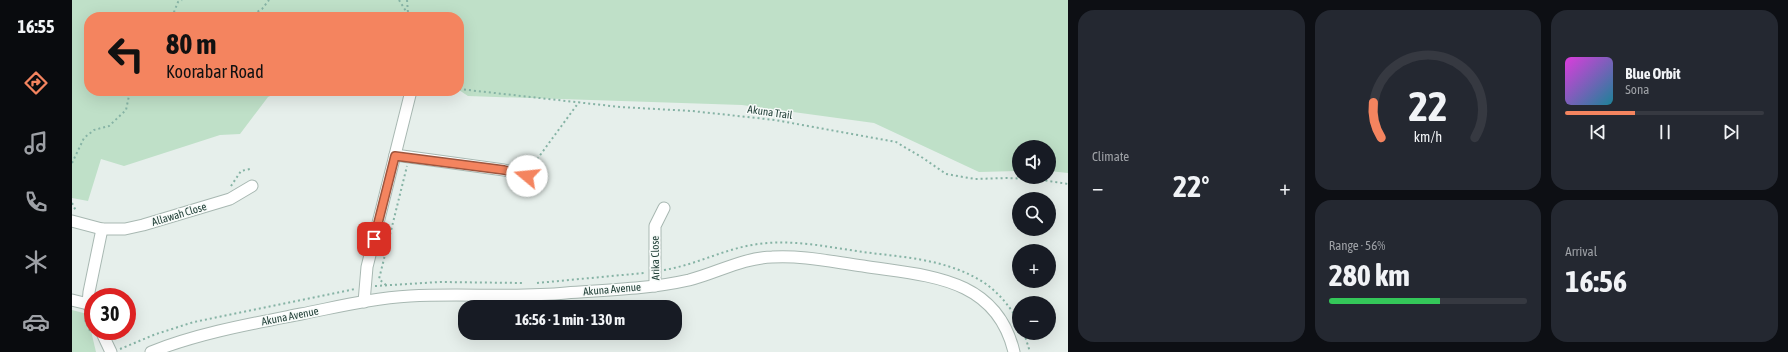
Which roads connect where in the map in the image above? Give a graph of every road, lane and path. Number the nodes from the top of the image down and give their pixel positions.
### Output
1 (182, 0) edge
2 (270, 0) edge
3 (399, 0) edge
4 (407, 0) edge
5 (174, 12) edge
6 (257, 12) edge
7 (406, 12) edge
8 (408, 12) edge
9 (464, 89) edge
10 (129, 96) edge
11 (410, 96) edge
12 (579, 102) junction
13 (395, 156) junction
14 (409, 157) junction
15 (72, 163) edge
16 (250, 169) dead end
17 (523, 175) joint
18 (1068, 184) edge
19 (231, 186) dead end
20 (252, 186) dead end
21 (664, 208) dead end
22 (72, 221) edge
23 (102, 229) junction
24 (386, 285) dead end
25 (655, 286) junction
26 (90, 288) edge
27 (72, 300) edge
28 (364, 302) junction
29 (84, 308) edge
30 (102, 340) edge
31 (1026, 340) edge
32 (111, 352) edge
33 (151, 352) edge
34 (1014, 352) edge
35 (1030, 352) edge

1 - 5 path
2 - 6 path
3 - 7 path
4 - 8 path
9 - 12 path, Akuna Trail
10 - 15 path
11 - 13 street
12 - 17 path
12 - 18 path, Akuna Trail
13 - 14 street
13 - 28 street
14 - 17 street
14 - 24 path
16 - 19 path
20 - 23 street, Allawah Close
21 - 25 street, Arika Close
22 - 23 street, Allawah Close
23 - 26 street
25 - 28 street, Akuna Avenue
25 - 34 street, Akuna Avenue
27 - 29 street
28 - 33 street, Akuna Avenue
30 - 32 street
31 - 35 path

